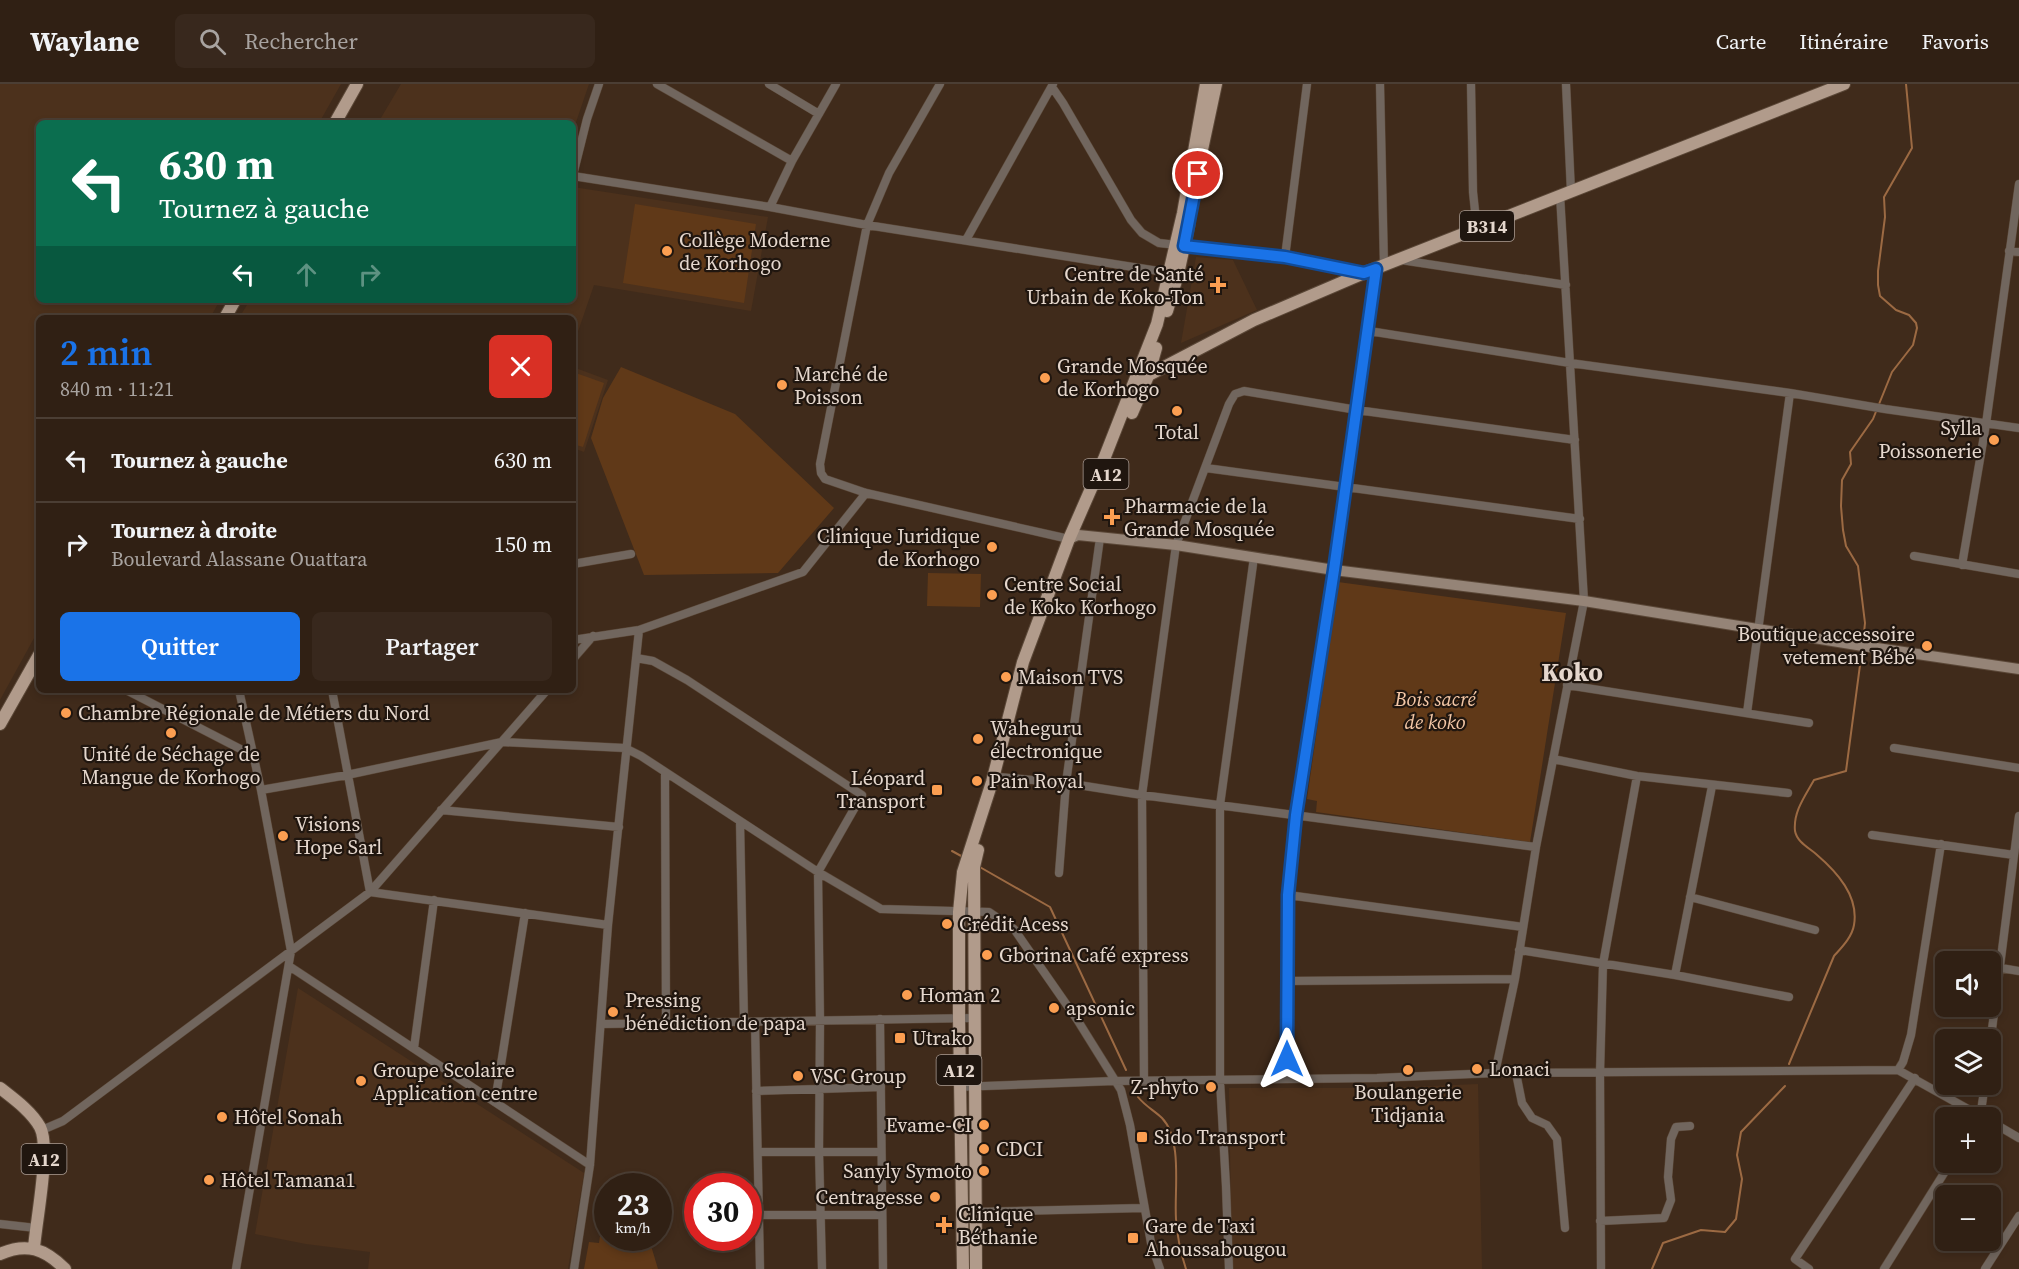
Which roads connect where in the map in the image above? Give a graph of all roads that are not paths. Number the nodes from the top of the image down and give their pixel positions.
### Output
1 (357, 84) edge
2 (599, 84) edge
3 (657, 84) edge
4 (769, 84) edge
5 (836, 84) edge
6 (940, 84) edge
7 (1206, 84) edge
8 (1216, 84) edge
9 (1307, 84) edge
10 (1380, 84) edge
11 (1471, 84) edge
12 (1566, 84) edge
13 (1844, 84) edge
14 (1052, 85) edge
15 (819, 114) junction
16 (337, 120) edge
17 (792, 161) junction
18 (576, 163) edge
19 (576, 175) edge
20 (2019, 184) edge
21 (1565, 193) junction
22 (770, 207) junction
23 (867, 225) junction
24 (1477, 230) junction
25 (966, 240) junction
26 (1180, 246) junction
27 (2009, 251) junction
28 (2019, 252) edge
29 (1285, 257) junction
30 (1398, 260) junction
31 (1375, 269) junction
32 (1173, 273) junction
33 (1566, 285) junction
34 (1369, 331) junction
35 (1570, 363) junction
36 (1142, 379) junction
37 (1790, 393) junction
38 (1357, 410) junction
39 (1986, 424) junction
40 (2019, 428) edge
41 (1575, 440) junction
42 (1206, 468) junction
43 (1346, 486) junction
44 (866, 494) junction
45 (1580, 519) junction
46 (1074, 537) junction
47 (1100, 538) junction
48 (1176, 545) junction
49 (631, 554) dead end
50 (1914, 556) dead end
51 (1254, 557) junction
52 (576, 563) edge
53 (1962, 565) junction
54 (1334, 570) junction
55 (2019, 574) edge
56 (1584, 601) junction
57 (1760, 628) junction
58 (639, 630) junction
59 (593, 636) junction
60 (576, 639) edge
61 (576, 656) edge
62 (636, 658) junction
63 (36, 659) edge
64 (2019, 669) edge
65 (1568, 685) junction
66 (133, 693) edge
67 (240, 693) edge
68 (333, 693) edge
69 (544, 693) edge
70 (1748, 713) junction
71 (1, 719) edge
72 (1809, 723) dead end
73 (502, 742) junction
74 (626, 748) junction
75 (1894, 748) dead end
76 (252, 755) junction
77 (1553, 759) junction
78 (2019, 768) edge
79 (665, 773) junction
80 (347, 775) junction
81 (1637, 776) junction
82 (995, 780) junction
83 (1066, 783) junction
84 (1712, 786) junction
85 (261, 790) junction
86 (1788, 793) dead end
87 (1142, 795) junction
88 (1220, 805) junction
89 (441, 810) junction
90 (1296, 815) junction
91 (2019, 816) edge
92 (740, 820) junction
93 (619, 828) junction
94 (1872, 835) dead end
95 (1941, 844) junction
96 (1536, 847) junction
97 (2014, 855) junction
98 (972, 857) junction
99 (818, 872) junction
100 (1059, 873) dead end
101 (370, 892) junction
102 (1288, 895) junction
103 (1690, 897) junction
104 (434, 900) junction
105 (959, 912) junction
106 (974, 912) junction
107 (525, 913) junction
108 (608, 925) junction
109 (1523, 927) junction
110 (1815, 930) dead end
111 (1520, 950) junction
112 (291, 951) junction
113 (1603, 964) junction
114 (289, 966) junction
115 (2001, 968) joint
116 (2019, 971) edge
117 (1675, 975) junction
118 (1515, 980) junction
119 (1286, 981) junction
120 (1789, 997) dead end
121 (959, 1018) junction
122 (974, 1018) junction
123 (880, 1019) junction
124 (820, 1021) junction
125 (744, 1022) junction
126 (755, 1022) junction
127 (666, 1023) junction
128 (602, 1024) junction
129 (414, 1048) junction
130 (1898, 1070) junction
131 (1600, 1072) junction
132 (1495, 1073) junction
133 (1516, 1073) junction
134 (1287, 1078) junction
135 (1916, 1078) junction
136 (1114, 1081) junction
137 (1220, 1081) junction
138 (1144, 1082) junction
139 (881, 1087) junction
140 (959, 1087) junction
141 (975, 1087) junction
142 (0, 1088) edge
143 (819, 1088) junction
144 (756, 1090) junction
145 (495, 1102) junction
146 (1965, 1107) edge
147 (1690, 1126) dead end
148 (2001, 1127) edge
149 (42, 1130) junction
150 (2019, 1138) edge
151 (759, 1152) junction
152 (819, 1152) junction
153 (881, 1152) junction
154 (590, 1165) junction
155 (759, 1173) edge
156 (1944, 1173) edge
157 (1143, 1208) junction
158 (962, 1210) junction
159 (976, 1212) junction
160 (820, 1214) junction
161 (762, 1215) edge
162 (882, 1215) junction
163 (2019, 1216) edge
164 (1600, 1221) junction
165 (0, 1224) edge
166 (36, 1228) junction
167 (1565, 1228) dead end
168 (34, 1248) junction
169 (760, 1251) edge
170 (0, 1254) edge
171 (65, 1269) edge
172 (236, 1269) edge
173 (574, 1269) edge
174 (760, 1269) edge
175 (822, 1269) edge
176 (883, 1269) edge
177 (963, 1269) edge
178 (976, 1269) edge
179 (1160, 1269) edge
180 (1229, 1269) edge
181 (1601, 1269) edge
182 (1809, 1269) edge
183 (1884, 1269) edge
184 (1985, 1269) edge

1 - 16 main road
2 - 18 street
3 - 17 street
4 - 15 street
5 - 15 street
6 - 23 street
7 - 26 main road, A12
8 - 26 main road, A12
9 - 29 street
10 - 31 street
11 - 24 street
12 - 21 street
13 - 21 main road, B314
14 - 25 street
14 - 26 street
15 - 17 street
17 - 22 street
19 - 22 street
20 - 27 street
21 - 24 main road, B314
21 - 33 street
22 - 23 street
23 - 25 street
23 - 44 street
24 - 30 main road, B314
25 - 32 street
26 - 29 street
26 - 32 main road, A12
27 - 28 street
27 - 39 street
29 - 31 street
30 - 31 main road, B314
30 - 33 street
31 - 34 street
31 - 36 main road, B314
32 - 36 main road, A12
33 - 35 street
34 - 35 street
34 - 38 street
35 - 37 street
35 - 41 street
36 - 46 main road, A12
37 - 39 street
37 - 57 street
38 - 41 street
38 - 42 street
38 - 43 street
39 - 40 street
39 - 53 street
41 - 45 street
42 - 43 street
42 - 48 street
43 - 45 street
43 - 54 street
44 - 46 street
44 - 58 street
45 - 56 street
46 - 47 street
46 - 82 main road, A12
47 - 48 street
47 - 83 street
48 - 51 street
48 - 87 street
49 - 52 street
50 - 53 street
51 - 54 street
51 - 88 street
53 - 55 street
54 - 56 street
54 - 90 street
56 - 57 street
56 - 65 street
57 - 64 street
57 - 70 street
58 - 59 street
58 - 62 street
59 - 60 street
59 - 61 street
62 - 74 street
62 - 99 street
63 - 71 main road
65 - 70 street
65 - 77 street
66 - 76 street
67 - 76 street
68 - 80 street
69 - 73 street
70 - 72 street
73 - 74 street
73 - 80 street
73 - 89 street
74 - 79 street
74 - 93 street
75 - 78 street
76 - 85 street
77 - 81 street
77 - 96 street
79 - 92 street
79 - 127 street
80 - 85 street
80 - 101 street
81 - 84 street
81 - 113 street
82 - 83 street
82 - 98 main road, A12
83 - 87 street
83 - 100 street
84 - 86 street
84 - 103 street
85 - 112 street
87 - 88 street
87 - 138 street
88 - 90 street
88 - 137 street
89 - 93 street
89 - 101 street
90 - 96 street
90 - 102 street
91 - 97 street
92 - 99 street
92 - 125 street
93 - 108 street
94 - 95 street
95 - 97 street
95 - 130 street
96 - 109 street
97 - 115 street
98 - 105 main road, A12
98 - 106 main road, A12
99 - 105 street
99 - 124 street
101 - 104 street
101 - 112 street
102 - 109 street
102 - 119 street
103 - 110 street
103 - 117 street
104 - 107 street
104 - 129 street
105 - 106 street
105 - 121 main road, A12
106 - 122 main road, A12
106 - 136 street
107 - 108 street
107 - 145 street
108 - 128 street
109 - 111 street
111 - 113 street
111 - 118 street
112 - 114 street
112 - 149 street
113 - 117 street
113 - 131 street
114 - 129 street
114 - 172 street
115 - 116 street
117 - 120 street
118 - 119 street
118 - 132 street
119 - 134 street
121 - 122 street
121 - 123 street
121 - 140 main road, A12
122 - 141 main road, A12
123 - 124 street
123 - 139 street
124 - 126 street
124 - 143 street
125 - 126 street
125 - 127 street
126 - 144 street
127 - 128 street
128 - 154 street
129 - 145 street
130 - 131 street
130 - 135 street
131 - 133 street
131 - 164 street
132 - 133 street
132 - 134 street
133 - 167 street
134 - 137 street
135 - 146 street
135 - 182 street
136 - 138 street
136 - 141 street
136 - 157 street
137 - 138 street
137 - 180 street
139 - 143 street
139 - 153 street
140 - 141 street
140 - 158 main road, A12
141 - 159 main road, A12
142 - 149 main road, A12
143 - 144 street
143 - 152 street
144 - 151 street
145 - 154 street
147 - 164 street
148 - 150 street
149 - 166 main road, A12
151 - 152 street
151 - 155 street
152 - 153 street
152 - 160 street
153 - 162 street
154 - 173 street
156 - 183 street
157 - 159 street
157 - 179 street
158 - 159 street
158 - 177 main road, A12
159 - 178 main road, A12
160 - 161 street
160 - 162 street
160 - 175 street
162 - 176 street
163 - 184 street
164 - 181 street
165 - 166 street
166 - 168 main road, A12
168 - 170 main road
168 - 171 main road
169 - 174 street

